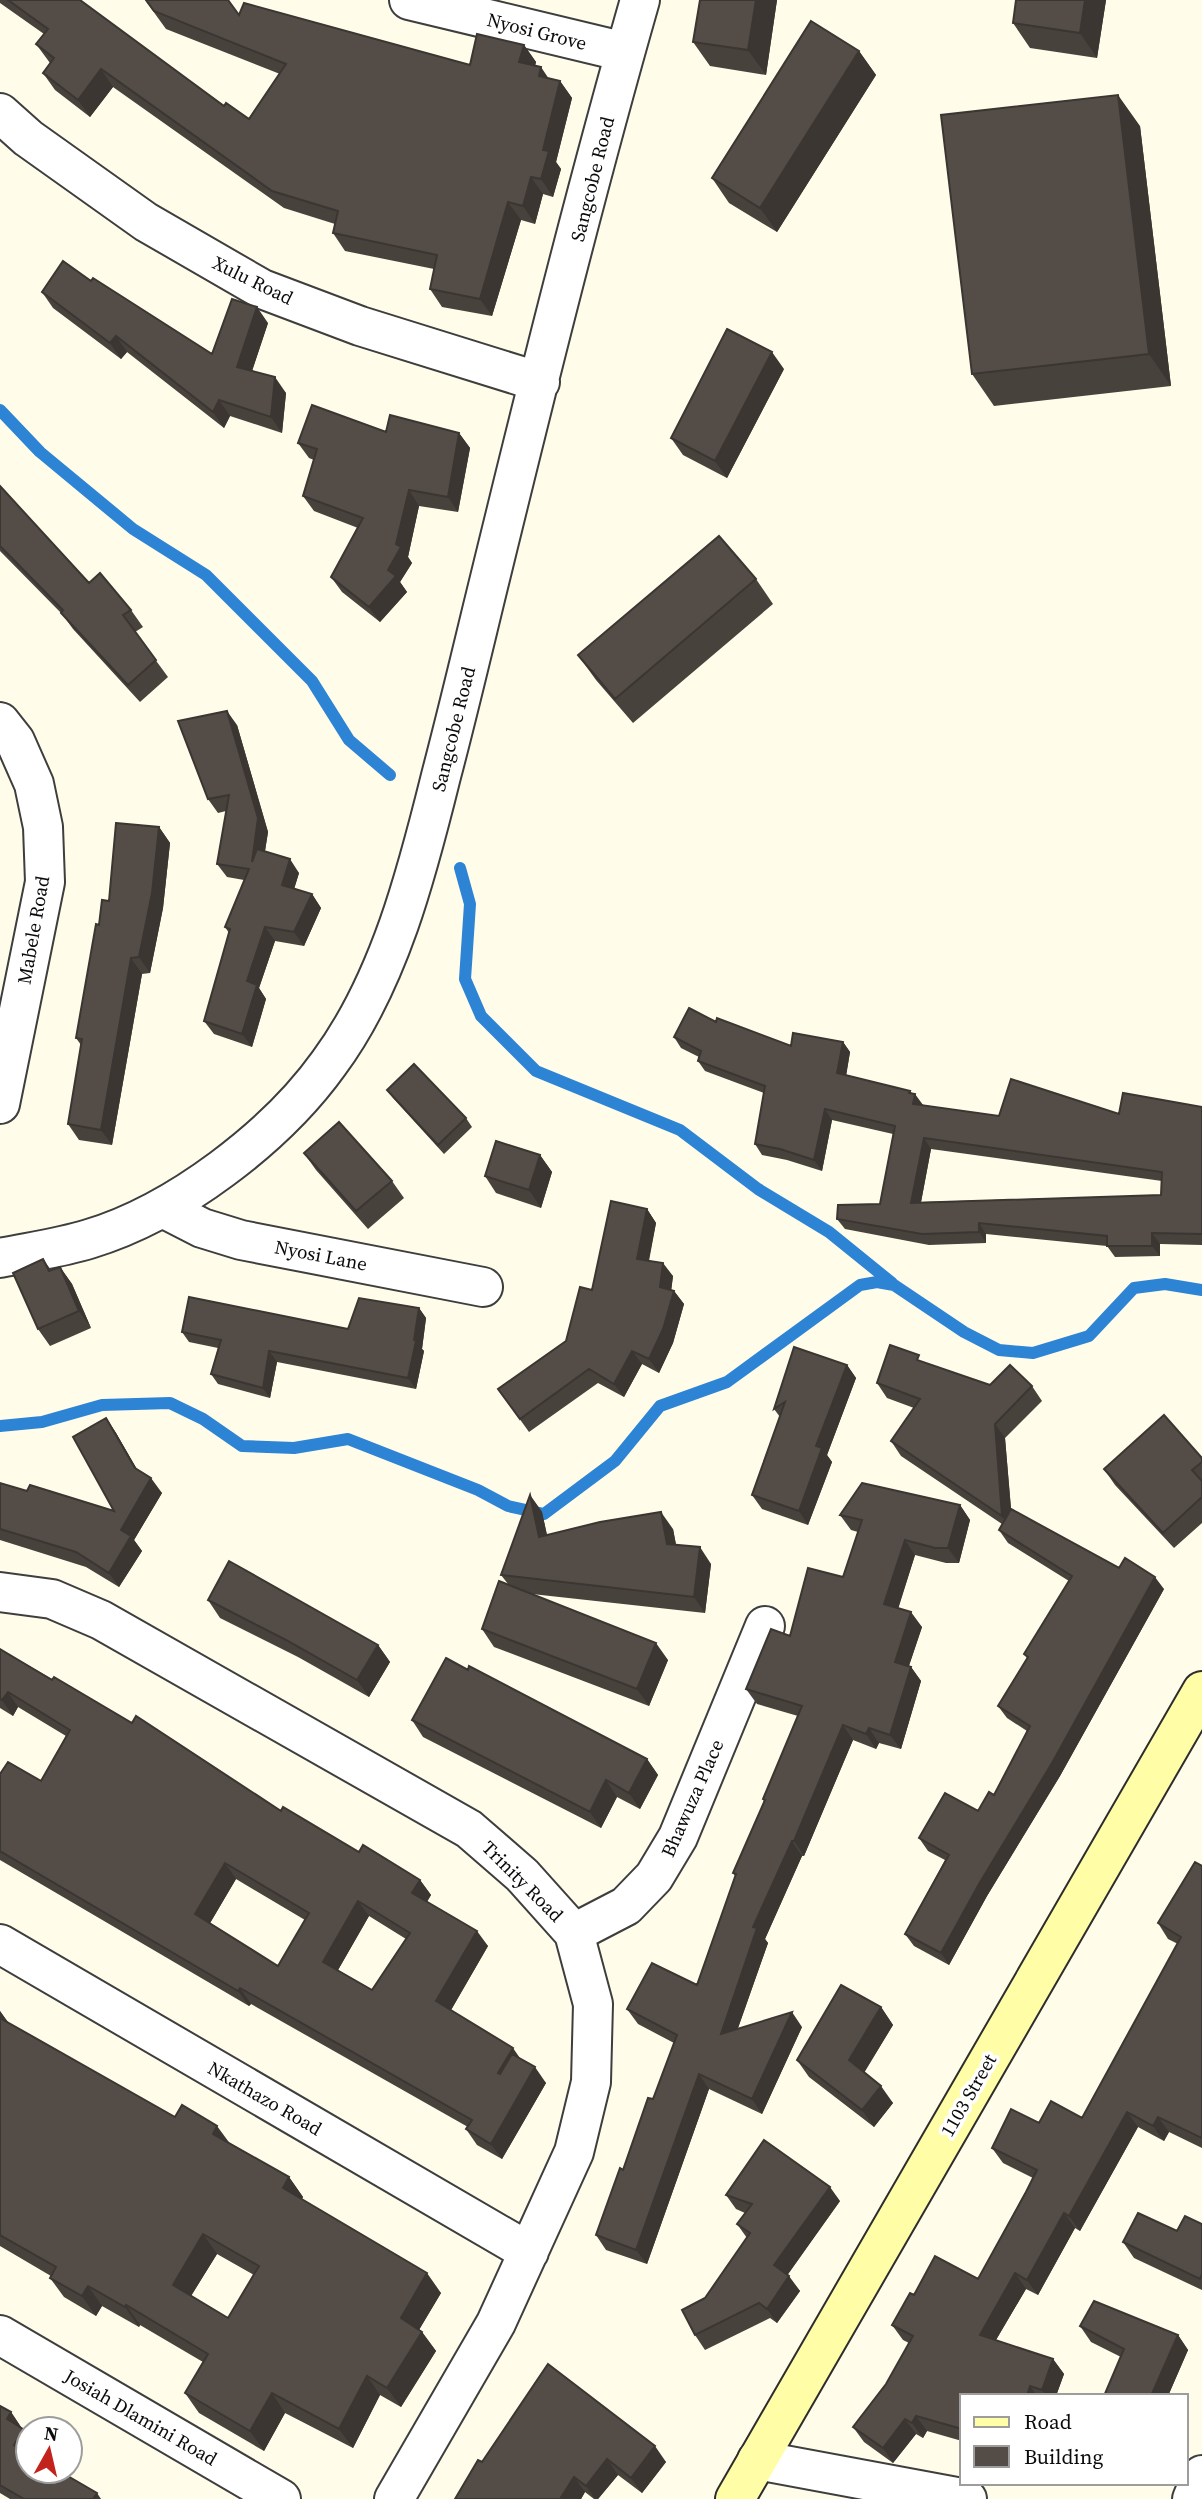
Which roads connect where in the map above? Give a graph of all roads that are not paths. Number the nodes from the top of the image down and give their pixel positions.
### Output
1 (409, 0) edge
2 (640, 0) edge
3 (625, 52) junction
4 (0, 113) edge
5 (540, 382) junction
6 (0, 722) edge
7 (0, 1104) edge
8 (163, 1208) junction
9 (0, 1258) edge
10 (483, 1287) dead end
11 (0, 1592) edge
12 (765, 1626) dead end
13 (1202, 1691) edge
14 (573, 1933) junction
15 (0, 1944) edge
16 (529, 2252) junction
17 (0, 2335) edge
18 (757, 2460) junction
19 (1202, 2475) edge
20 (281, 2499) edge
21 (394, 2499) edge
22 (735, 2499) edge
23 (967, 2499) edge
24 (1192, 2499) edge

1 - 3 street, Nyosi Grove
2 - 3 street, Sangcobe Road
3 - 5 street, Sangcobe Road
4 - 5 street, Xulu Road
5 - 8 street, Sangcobe Road
6 - 7 street, Mabele Road
8 - 9 street, Sangcobe Road
8 - 10 street, Nyosi Lane
11 - 14 street, Trinity Road
12 - 14 street, Bhawuza Place
13 - 18 street, 1103 Street
14 - 16 street, Trinity Road
15 - 16 street, Nkathazo Road
16 - 21 street, Trinity Road
17 - 20 street, Josiah Dlamini Road
18 - 22 street, 1103 Street
18 - 23 street
19 - 24 street

